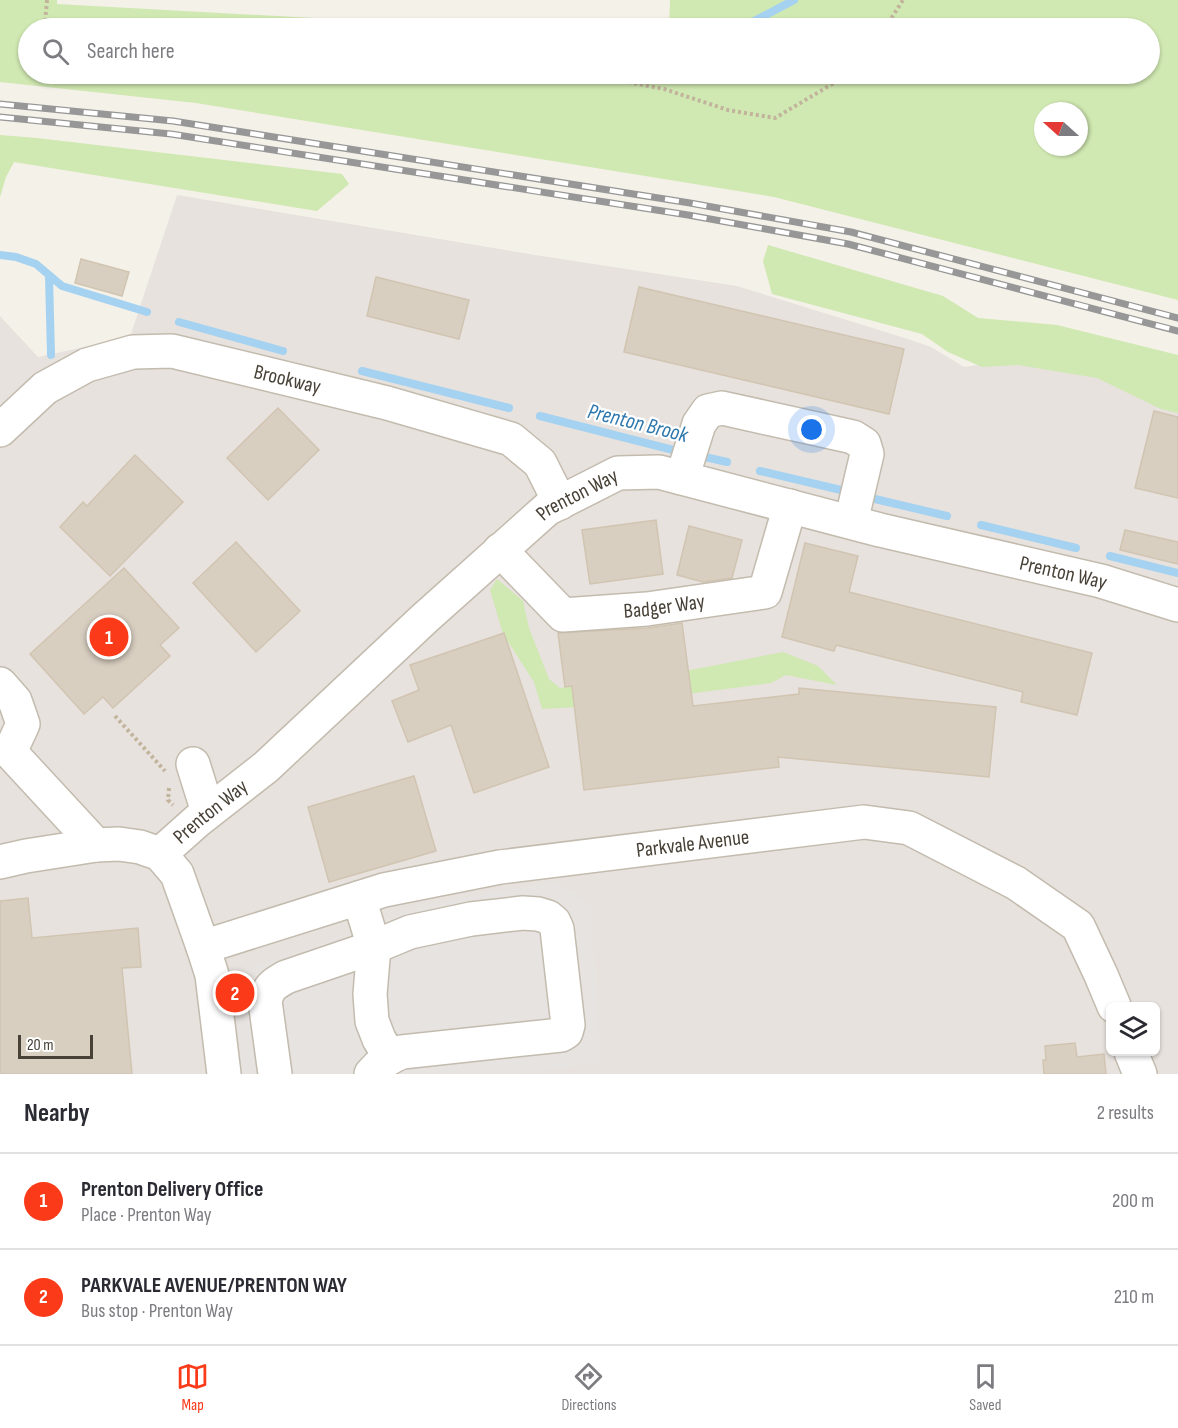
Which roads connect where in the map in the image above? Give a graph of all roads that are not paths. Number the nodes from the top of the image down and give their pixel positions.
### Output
1 (0, 430) edge
2 (682, 477) junction
3 (560, 503) junction
4 (790, 506) junction
5 (851, 522) junction
6 (501, 550) junction
7 (1178, 605) edge
8 (0, 684) edge
9 (193, 764) dead end
10 (200, 818) junction
11 (96, 845) junction
12 (160, 854) junction
13 (0, 862) edge
14 (359, 898) junction
15 (203, 947) junction
16 (374, 947) junction
17 (1112, 1002) edge
18 (1133, 1056) edge
19 (380, 1065) edge
20 (224, 1074) edge
21 (275, 1074) edge
22 (1140, 1074) edge

1 - 3 street, Brookway
2 - 3 street, Prenton Way
2 - 4 street, Prenton Way
2 - 5 street
3 - 6 street, Prenton Way
4 - 5 street, Prenton Way
4 - 6 street, Badger Way
5 - 7 street, Prenton Way
6 - 10 street, Prenton Way
8 - 11 street
9 - 10 street
10 - 12 street, Prenton Way
11 - 12 street, Prenton Way
11 - 13 street, Prenton Way
12 - 15 street, Prenton Way
14 - 15 street, Parkvale Avenue
14 - 16 street
14 - 17 street, Parkvale Avenue
15 - 20 street, Prenton Way
16 - 19 street
16 - 19 street
16 - 21 street
18 - 22 street

